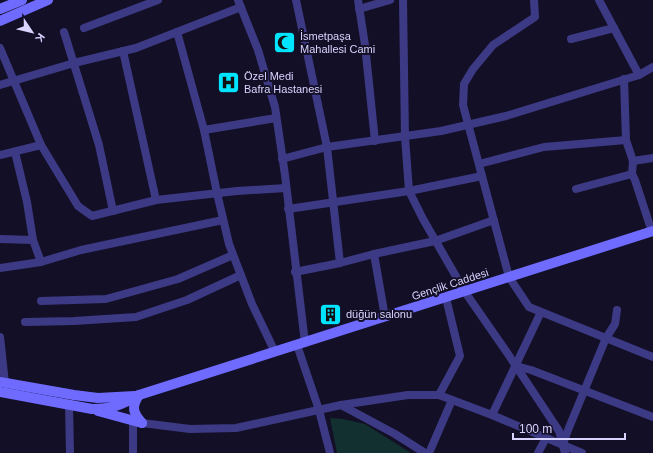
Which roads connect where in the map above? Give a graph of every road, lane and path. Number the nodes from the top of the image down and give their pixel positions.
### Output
1 (22, 0) edge
2 (48, 0) edge
3 (158, 0) edge
4 (296, 0) edge
5 (358, 0) edge
6 (390, 0) edge
7 (403, 0) edge
8 (534, 0) edge
9 (599, 0) edge
10 (239, 3) edge
11 (359, 9) junction
12 (0, 10) edge
13 (0, 21) edge
14 (84, 28) dead end
15 (614, 28) junction
16 (64, 32) dead end
17 (176, 32) junction
18 (571, 39) dead end
19 (0, 48) edge
20 (123, 51) junction
21 (74, 63) junction
22 (653, 67) edge
23 (638, 75) junction
24 (624, 79) junction
25 (13, 81) junction
26 (0, 85) edge
27 (276, 118) junction
28 (469, 125) junction
29 (204, 130) junction
30 (405, 137) junction
31 (626, 140) junction
32 (375, 141) junction
33 (41, 145) junction
34 (327, 147) junction
35 (15, 152) junction
36 (0, 155) edge
37 (653, 158) edge
38 (282, 159) junction
39 (633, 160) junction
40 (479, 164) junction
41 (632, 174) junction
42 (482, 176) junction
43 (286, 188) junction
44 (576, 189) dead end
45 (409, 191) junction
46 (217, 193) junction
47 (156, 200) junction
48 (334, 202) junction
49 (288, 209) junction
50 (113, 211) junction
51 (223, 220) junction
52 (494, 220) junction
53 (652, 231) edge
54 (0, 238) edge
55 (33, 240) junction
56 (435, 241) junction
57 (233, 254) junction
58 (374, 254) junction
59 (41, 262) junction
60 (340, 264) junction
61 (0, 268) edge
62 (295, 272) junction
63 (241, 275) junction
64 (509, 278) junction
65 (465, 292) junction
66 (446, 298) junction
67 (41, 302) dead end
68 (618, 310) dead end
69 (542, 312) junction
70 (385, 317) junction
71 (25, 322) dead end
72 (0, 337) edge
73 (606, 338) junction
74 (301, 344) junction
75 (275, 352) junction
76 (653, 357) edge
77 (516, 366) junction
78 (3, 382) edge
79 (585, 390) junction
80 (0, 392) edge
81 (139, 395) junction
82 (439, 396) junction
83 (110, 397) junction
84 (452, 400) junction
85 (69, 405) junction
86 (341, 405) junction
87 (118, 406) junction
88 (92, 409) junction
89 (319, 410) junction
90 (492, 415) junction
91 (653, 417) edge
92 (137, 422) junction
93 (546, 438) junction
94 (564, 449) edge
95 (70, 453) edge
96 (133, 453) edge
97 (330, 453) edge
98 (425, 453) edge
99 (429, 453) edge
100 (538, 453) edge
101 (582, 453) edge

1 - 12 main road
2 - 13 main road
3 - 14 street
4 - 34 street
5 - 11 street
6 - 11 street
7 - 30 street
8 - 28 street
9 - 15 street
10 - 17 street
10 - 27 street
11 - 32 street
15 - 18 street
15 - 23 street
16 - 21 street
17 - 20 street
17 - 29 street
19 - 25 street
20 - 21 street
20 - 47 street
21 - 25 street
21 - 50 street
22 - 23 street
23 - 24 street
24 - 28 street
24 - 31 street
25 - 26 street
25 - 33 street
27 - 29 street
27 - 38 street
28 - 30 street
28 - 40 street
29 - 46 street
30 - 32 street
30 - 45 street
31 - 39 street
31 - 40 street
32 - 34 street
33 - 35 street
33 - 50 street
34 - 38 street
34 - 48 street
35 - 36 street
35 - 55 street
37 - 39 street
38 - 43 street
39 - 41 street
40 - 42 street
41 - 44 street
41 - 53 street
42 - 45 street
42 - 52 street
43 - 46 street
43 - 49 street
45 - 48 street
45 - 56 street
46 - 47 street
46 - 51 street
47 - 50 street
48 - 49 street
48 - 60 street
49 - 62 street
51 - 57 street
51 - 59 street
52 - 56 street
52 - 64 street
53 - 64 main road, Gençlik Caddesi
54 - 55 street
55 - 59 street
56 - 58 street
56 - 65 street
57 - 63 street
57 - 67 street
58 - 60 street
58 - 70 street
59 - 61 street
60 - 62 street
62 - 74 street
63 - 71 street
63 - 75 street
64 - 65 main road, Gençlik Caddesi
64 - 69 street
65 - 66 main road, Gençlik Caddesi
65 - 77 street
66 - 70 main road, Gençlik Caddesi
66 - 82 street
68 - 73 street
69 - 73 street
69 - 77 street
70 - 74 main road, Gençlik Caddesi
72 - 78 street
73 - 76 street
73 - 79 street
74 - 75 main road, Gençlik Caddesi
74 - 89 street
75 - 81 main road, Gençlik Caddesi
77 - 79 street
77 - 90 street
77 - 94 street
78 - 83 main road
79 - 91 street
79 - 94 street
80 - 85 main road
81 - 83 main road
81 - 87 main road
81 - 92 main road
82 - 84 street
82 - 86 street
83 - 87 main road
84 - 90 street
84 - 99 street
85 - 88 main road
85 - 95 street
86 - 89 street
86 - 98 street
87 - 88 main road
87 - 92 main road
88 - 92 main road
89 - 92 street
89 - 97 street
90 - 93 street
92 - 96 street
93 - 94 street
93 - 100 street
94 - 101 street

